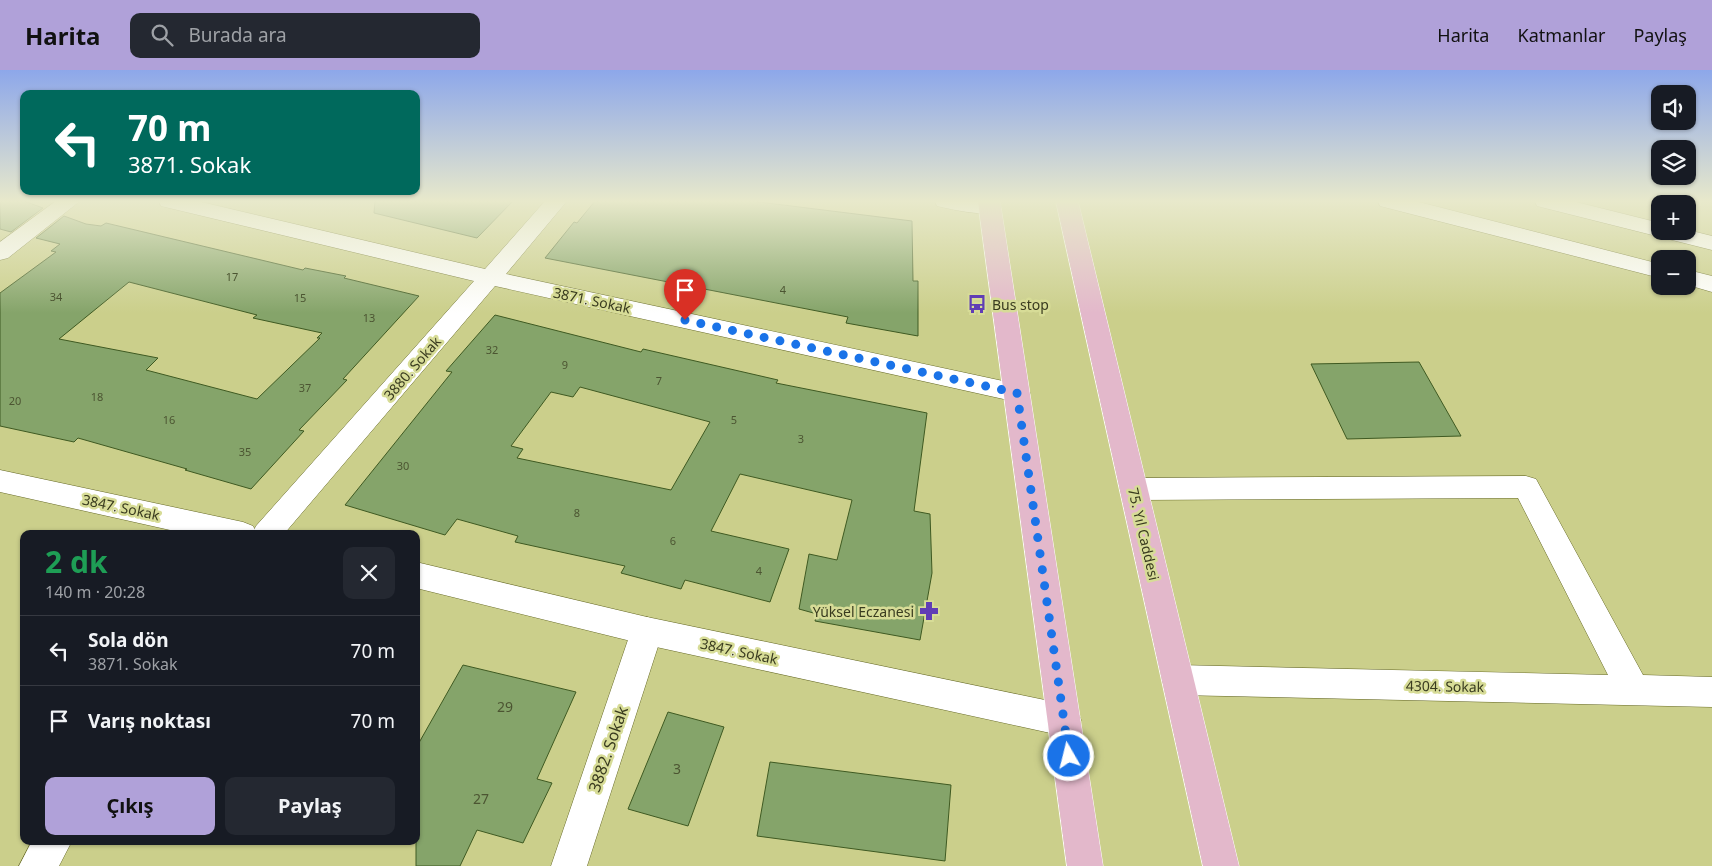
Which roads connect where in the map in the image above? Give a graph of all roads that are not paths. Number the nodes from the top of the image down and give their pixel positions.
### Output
1 (20, 238) edge
2 (324, 238) edge
3 (525, 238) edge
4 (994, 238) edge
5 (1076, 238) edge
6 (1532, 238) edge
7 (1696, 239) edge
8 (1712, 243) edge
9 (0, 253) edge
10 (1651, 269) edge
11 (490, 278) junction
12 (1696, 280) edge
13 (1712, 284) edge
14 (1017, 393) junction
15 (0, 481) edge
16 (1134, 489) junction
17 (224, 530) edge
18 (270, 530) edge
19 (420, 576) edge
20 (647, 631) junction
21 (1178, 680) junction
22 (1634, 691) junction
23 (1712, 692) edge
24 (1064, 720) junction
25 (51, 845) edge
26 (37, 866) edge
27 (568, 866) edge
28 (1085, 866) edge
29 (1221, 866) edge

1 - 9 street
2 - 11 street, 3871. Sokak
3 - 11 street, 3880. Sokak
4 - 14 main road
5 - 16 main road, 75. Yıl Caddesi
6 - 10 street
7 - 8 street
11 - 14 street, 3871. Sokak
11 - 18 street, 3880. Sokak
12 - 13 street
14 - 24 main road
15 - 17 street, 3847. Sokak
16 - 21 main road, 75. Yıl Caddesi
16 - 22 street
19 - 20 street, 3847. Sokak
20 - 24 street, 3847. Sokak
20 - 27 street, 3882. Sokak
21 - 22 street, 4304. Sokak
21 - 29 main road, 75. Yıl Caddesi
22 - 23 street, 4304. Sokak
24 - 28 main road
25 - 26 street

